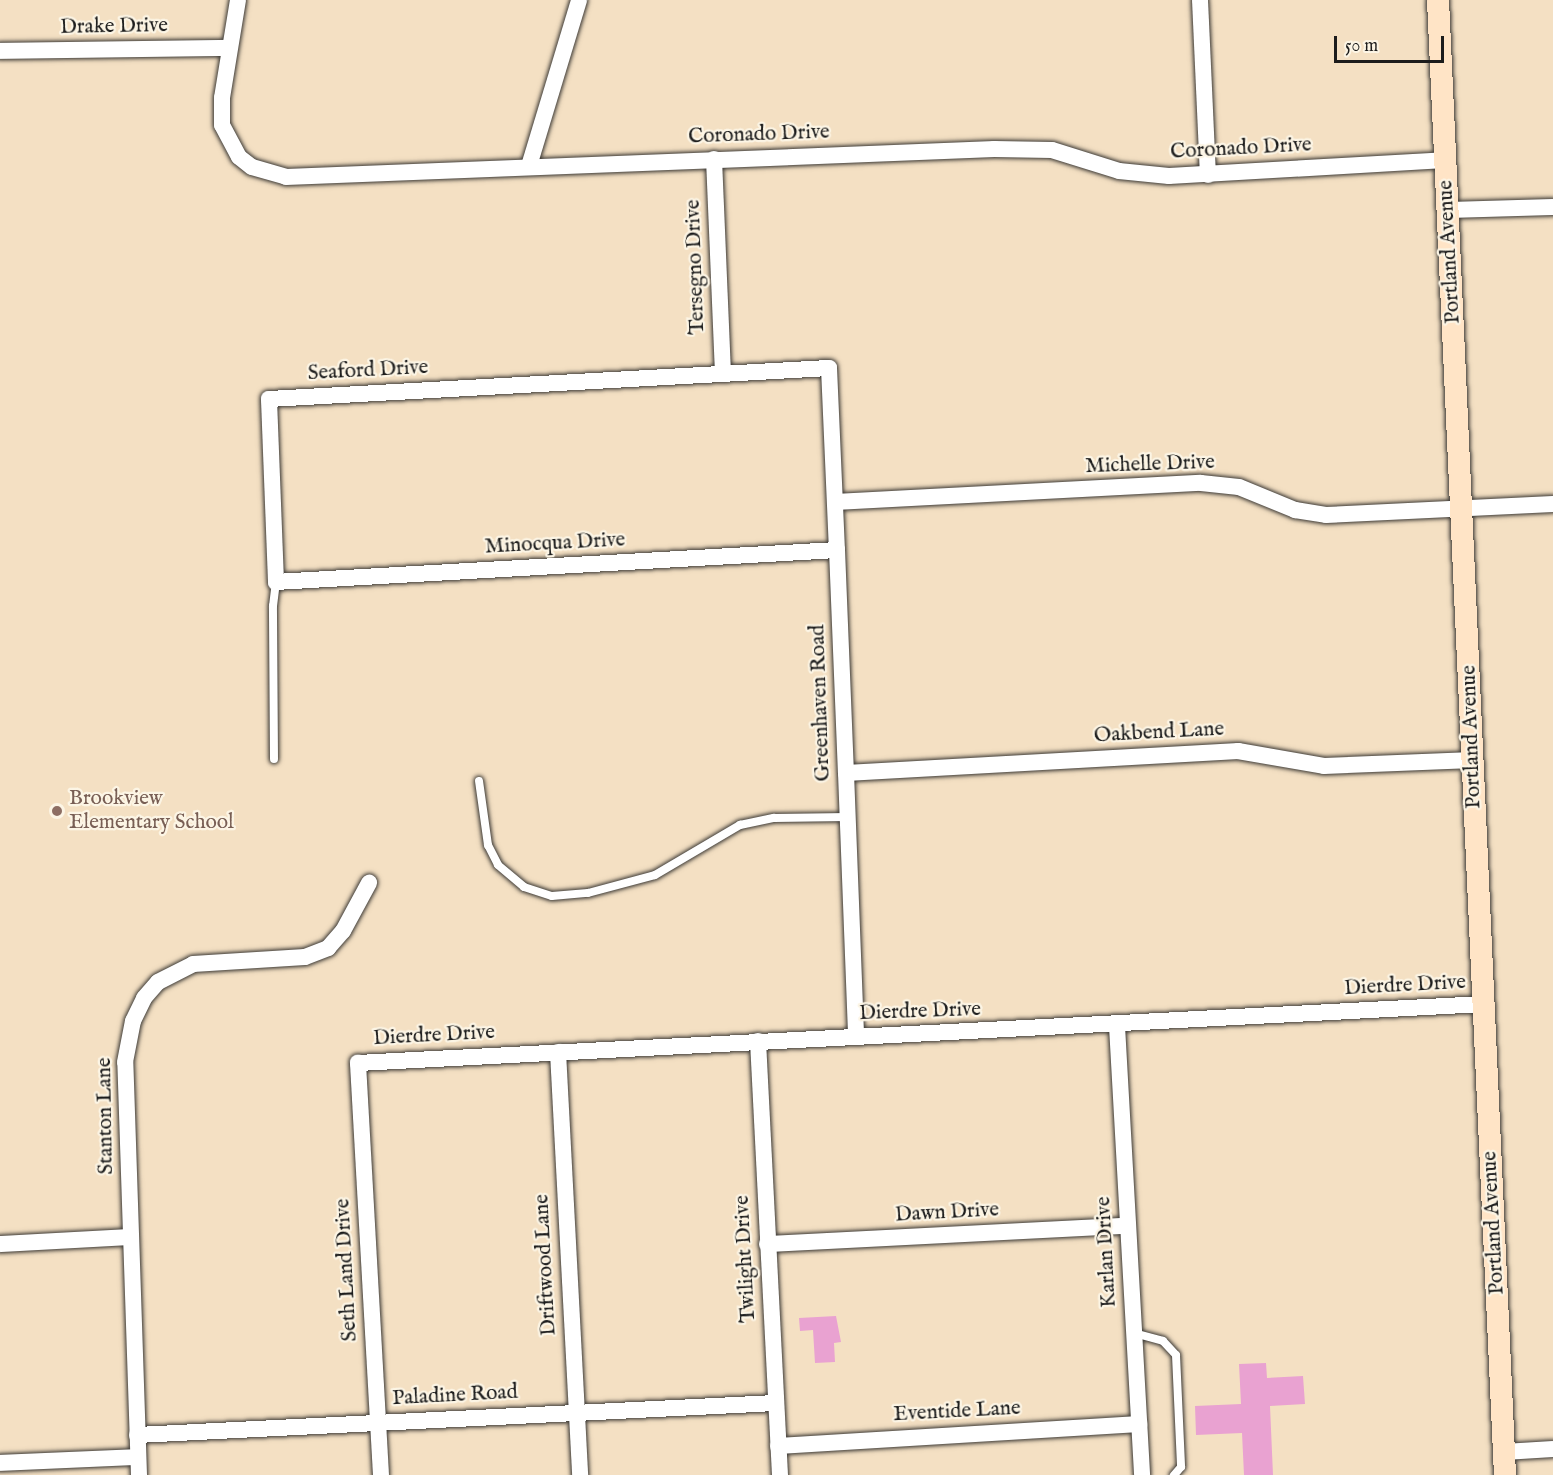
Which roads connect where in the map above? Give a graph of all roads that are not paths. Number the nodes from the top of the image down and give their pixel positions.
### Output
1 (238, 0) edge
2 (579, 0) edge
3 (1200, 0) edge
4 (1438, 0) edge
5 (229, 48) junction
6 (0, 51) edge
7 (714, 159) junction
8 (1445, 160) junction
9 (529, 166) junction
10 (1208, 175) junction
11 (1553, 207) edge
12 (1448, 210) junction
13 (829, 368) joint
14 (723, 373) junction
15 (835, 502) junction
16 (1553, 504) edge
17 (1462, 507) junction
18 (837, 550) junction
19 (276, 582) junction
20 (274, 759) dead end
21 (1473, 760) junction
22 (846, 773) junction
23 (479, 782) dead end
24 (848, 817) junction
25 (369, 883) dead end
26 (1483, 1004) junction
27 (1117, 1026) junction
28 (856, 1037) junction
29 (758, 1041) junction
30 (558, 1052) junction
31 (358, 1063) joint
32 (1128, 1226) junction
33 (131, 1237) junction
34 (0, 1244) edge
35 (767, 1244) junction
36 (1134, 1333) junction
37 (775, 1403) junction
38 (576, 1413) junction
39 (378, 1423) junction
40 (1139, 1424) junction
41 (137, 1435) junction
42 (778, 1446) junction
43 (1553, 1449) edge
44 (1504, 1452) junction
45 (138, 1457) junction
46 (0, 1463) edge
47 (139, 1475) edge
48 (381, 1475) edge
49 (580, 1475) edge
50 (780, 1475) edge
51 (1142, 1475) edge
52 (1174, 1475) edge
53 (1505, 1475) edge

1 - 5 street, Coronado Drive
2 - 9 street
3 - 10 street
4 - 8 main road, Portland Avenue
5 - 6 street, Drake Drive
5 - 9 street, Coronado Drive
7 - 9 street, Coronado Drive
7 - 10 street, Coronado Drive
7 - 14 street, Tersegno Drive
8 - 10 street, Coronado Drive
8 - 12 main road, Portland Avenue
11 - 12 street
12 - 17 main road, Portland Avenue
13 - 14 street, Seaford Drive
13 - 15 street, Greenhaven Road
14 - 19 street, Seaford Drive
15 - 17 street, Michelle Drive
15 - 18 street, Greenhaven Road
16 - 17 street, Michelle Drive
17 - 21 main road, Portland Avenue
18 - 19 street, Minocqua Drive
18 - 22 street, Greenhaven Road
19 - 20 lane, Seaford Drive
21 - 22 street, Oakbend Lane
21 - 26 main road, Portland Avenue
22 - 24 street, Greenhaven Road
23 - 24 lane
24 - 28 street, Greenhaven Road
25 - 33 street, Stanton Lane
26 - 27 street, Dierdre Drive
26 - 44 main road, Portland Avenue
27 - 28 street, Dierdre Drive
27 - 32 street, Karlan Drive
28 - 29 street, Dierdre Drive
29 - 30 street, Dierdre Drive
29 - 35 street, Twilight Drive
30 - 31 street, Dierdre Drive
30 - 38 street, Driftwood Lane
31 - 39 street, Seth Land Drive
32 - 35 street, Dawn Drive
32 - 36 street, Karlan Drive
33 - 34 street
33 - 41 street, Stanton Lane
35 - 37 street, Twilight Drive
36 - 40 street, Karlan Drive
36 - 52 lane
37 - 38 street, Paladine Road
37 - 42 street, Twilight Drive
38 - 39 street, Paladine Road
38 - 49 street, Driftwood Lane
39 - 41 street, Paladine Road
39 - 48 street, Seth Land Drive
40 - 42 street, Eventide Lane
40 - 51 street, Karlan Drive
41 - 45 street, Stanton Lane
42 - 50 street, Twilight Drive
43 - 44 street
44 - 53 main road, Portland Avenue
45 - 46 street
45 - 47 street, Stanton Lane

